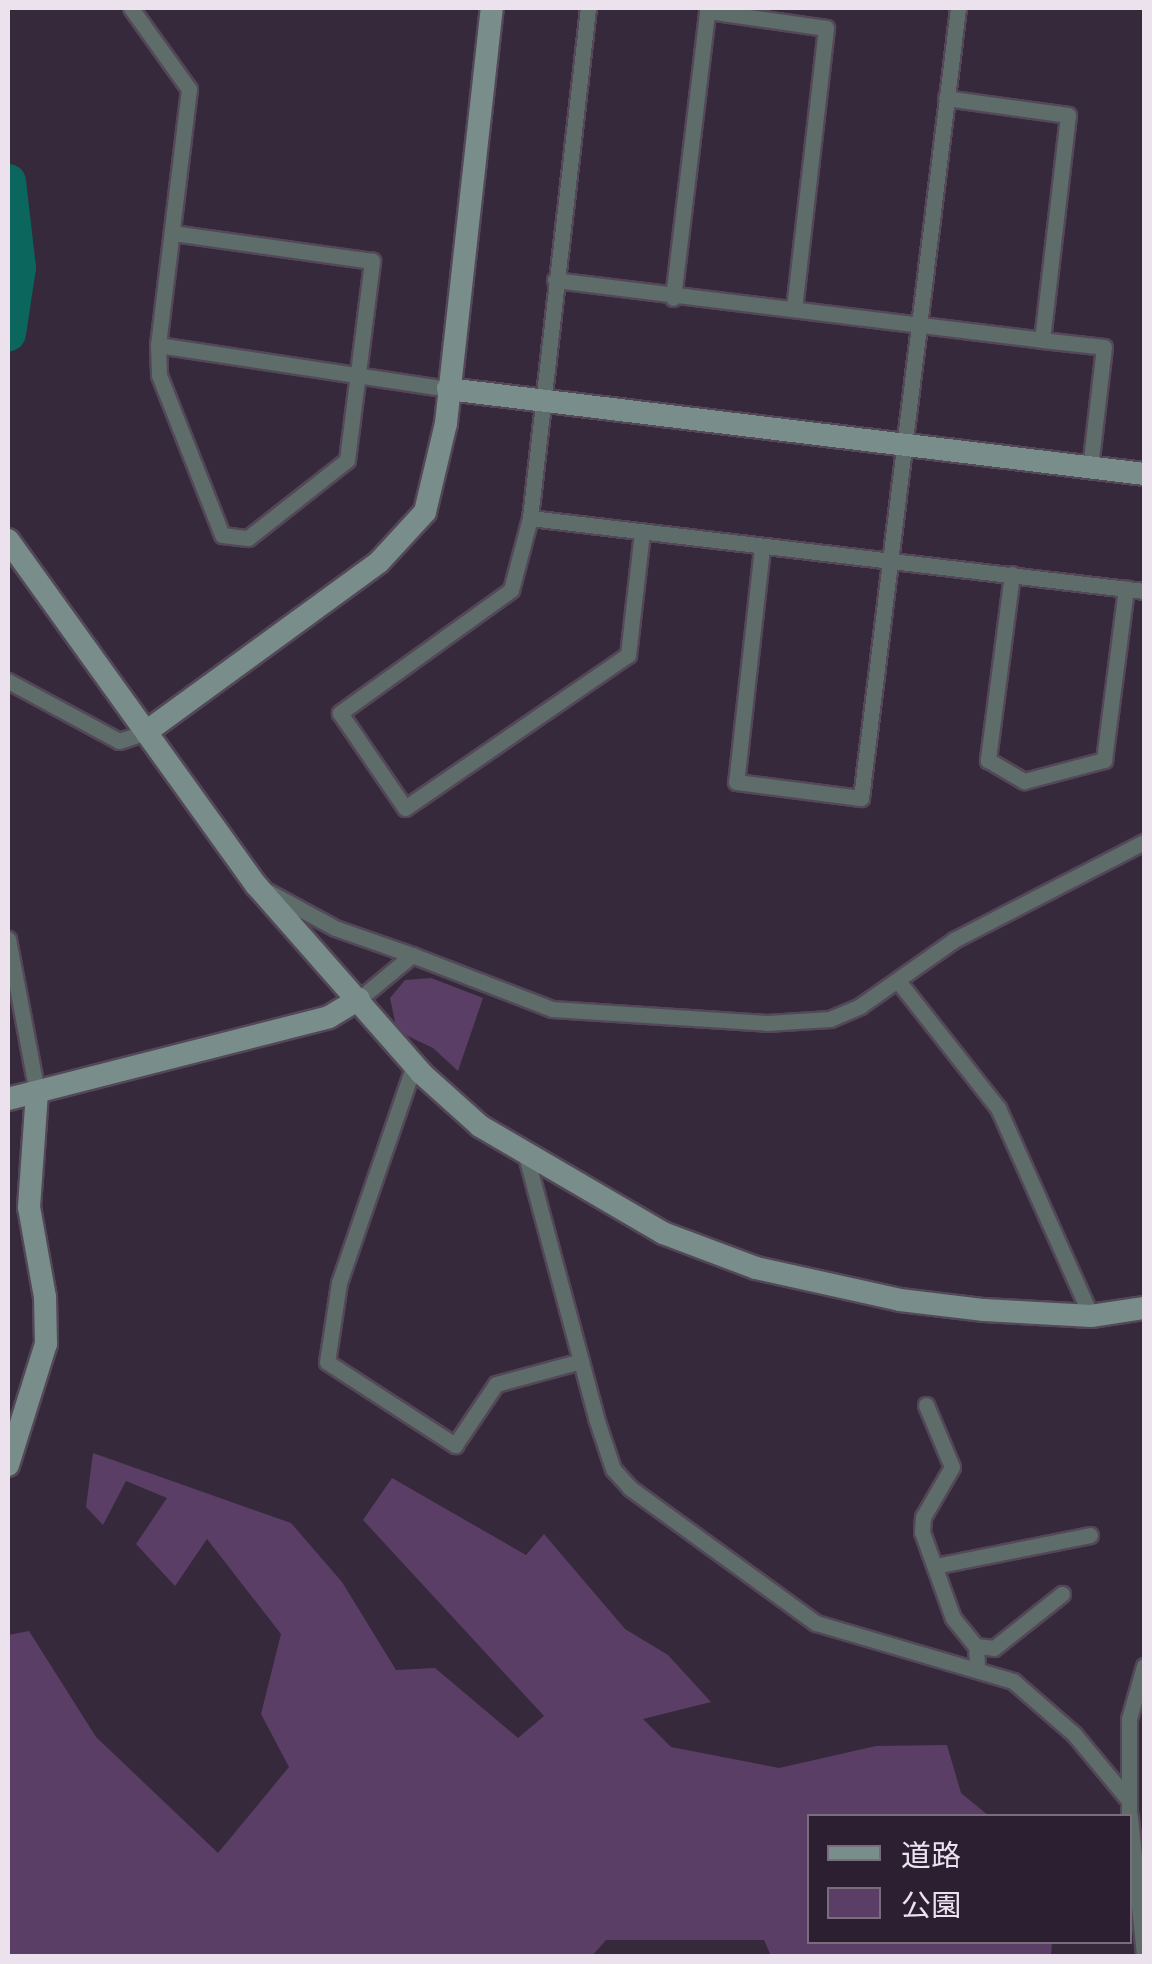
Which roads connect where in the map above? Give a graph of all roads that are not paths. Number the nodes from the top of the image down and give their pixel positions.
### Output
1 (131, 8) edge
2 (492, 8) edge
3 (588, 8) edge
4 (958, 8) edge
5 (946, 98) junction
6 (172, 233) junction
7 (555, 280) junction
8 (673, 298) junction
9 (794, 308) junction
10 (920, 326) junction
11 (1042, 340) junction
12 (158, 346) junction
13 (358, 375) junction
14 (448, 388) junction
15 (542, 401) junction
16 (907, 446) junction
17 (1090, 468) junction
18 (1144, 474) edge
19 (530, 518) junction
20 (642, 533) junction
21 (8, 540) edge
22 (762, 548) junction
23 (890, 562) junction
24 (1012, 574) junction
25 (1126, 588) junction
26 (1144, 590) edge
27 (8, 682) edge
28 (146, 732) junction
29 (1144, 842) edge
30 (257, 886) junction
31 (8, 939) edge
32 (412, 955) junction
33 (898, 981) junction
34 (358, 999) junction
35 (414, 1065) junction
36 (37, 1092) junction
37 (8, 1100) edge
38 (526, 1156) junction
39 (1144, 1308) edge
40 (1092, 1316) junction
41 (581, 1361) junction
42 (926, 1405) dead end
43 (8, 1465) edge
44 (1090, 1535) dead end
45 (934, 1566) junction
46 (1062, 1594) dead end
47 (976, 1646) junction
48 (1144, 1666) edge
49 (978, 1668) junction
50 (1126, 1798) junction
51 (1129, 1814) edge
52 (1132, 1837) edge
53 (1144, 1956) edge

1 - 6 street
2 - 14 street
3 - 7 street
4 - 5 street
5 - 10 street
5 - 11 street
6 - 12 street
6 - 13 street
7 - 8 street
7 - 15 street
8 - 9 street
8 - 9 street
9 - 10 street
10 - 11 street
10 - 16 street
11 - 17 street
12 - 13 street
12 - 13 street
13 - 14 street
14 - 15 street
14 - 28 street
15 - 16 street
15 - 19 street
16 - 17 street
16 - 23 street
17 - 18 street
19 - 20 street
19 - 20 street
20 - 22 street
21 - 28 street
22 - 23 street
22 - 23 street
23 - 24 street
24 - 25 street
24 - 25 street
25 - 26 street
27 - 28 street
28 - 30 street
29 - 33 street
30 - 32 street
30 - 34 street
31 - 36 street
32 - 33 street
32 - 34 street
33 - 40 street
34 - 35 street
34 - 36 street
35 - 38 street
35 - 41 street
36 - 37 street
36 - 43 street
38 - 40 street
38 - 41 street
39 - 40 street
41 - 49 street
42 - 45 street
44 - 45 street
45 - 47 street
46 - 47 street
47 - 49 street
48 - 50 street
49 - 50 street
50 - 51 street
52 - 53 street

